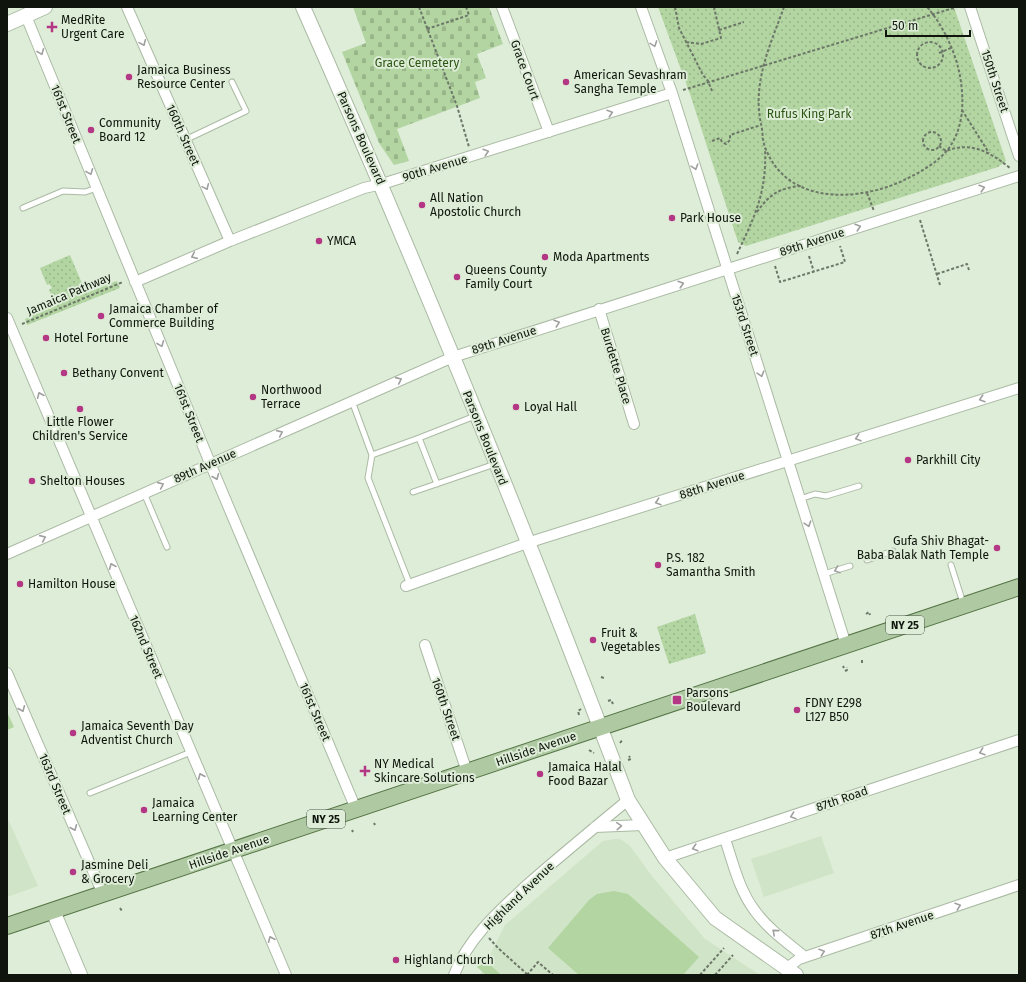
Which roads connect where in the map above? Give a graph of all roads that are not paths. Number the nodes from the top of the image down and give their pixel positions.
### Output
1 (45, 7) edge
2 (127, 7) edge
3 (303, 7) edge
4 (502, 7) edge
5 (641, 7) edge
6 (970, 7) edge
7 (26, 16) junction
8 (7, 24) edge
9 (232, 82) dead end
10 (672, 93) junction
11 (549, 132) junction
12 (185, 140) junction
13 (1019, 156) edge
14 (1019, 176) edge
15 (382, 184) junction
16 (97, 188) junction
17 (24, 208) dead end
18 (230, 240) junction
19 (728, 270) junction
20 (135, 282) junction
21 (599, 308) junction
22 (7, 318) edge
23 (11, 336) edge
24 (453, 357) junction
25 (1019, 388) edge
26 (352, 401) junction
27 (476, 415) junction
28 (634, 424) dead end
29 (419, 438) junction
30 (372, 455) junction
31 (788, 460) junction
32 (210, 463) junction
33 (496, 464) junction
34 (437, 484) junction
35 (859, 486) dead end
36 (413, 492) dead end
37 (144, 493) junction
38 (800, 499) junction
39 (91, 516) junction
40 (527, 543) junction
41 (167, 547) dead end
42 (893, 551) dead end
43 (7, 554) edge
44 (867, 560) dead end
45 (850, 566) dead end
46 (951, 566) dead end
47 (824, 574) junction
48 (408, 586) joint
49 (1019, 587) edge
50 (964, 606) junction
51 (425, 645) dead end
52 (846, 645) junction
53 (7, 673) edge
54 (601, 727) junction
55 (1019, 740) edge
56 (191, 752) junction
57 (467, 772) junction
58 (90, 793) dead end
59 (628, 800) junction
60 (356, 809) junction
61 (643, 825) junction
62 (595, 828) junction
63 (725, 839) junction
64 (232, 851) junction
65 (665, 858) junction
66 (1019, 885) edge
67 (102, 894) junction
68 (53, 911) junction
69 (7, 926) edge
70 (805, 957) junction
71 (792, 972) edge
72 (80, 975) edge
73 (286, 975) edge
74 (454, 975) edge

1 - 7 street
2 -> 12 street, 160th Street
3 - 15 street, Parsons Boulevard
4 - 11 street, Grace Court
5 -> 10 street, 153rd Street
6 - 13 street, 150th Street
7 - 8 street
7 -> 16 street, 161st Street
9 - 12 lane
11 -> 10 street, 90th Avenue
10 -> 19 street, 153rd Street
15 -> 11 street, 90th Avenue
12 -> 18 street, 160th Street
19 -> 14 street, 89th Avenue
15 - 18 street, 90th Avenue
15 - 24 street, Parsons Boulevard
16 - 17 lane
16 - 20 street, 161st Street
18 -> 20 street, 90th Avenue
21 -> 19 street, 89th Avenue
19 -> 31 street, 153rd Street
20 -> 32 street, 161st Street
24 -> 21 street, 89th Avenue
21 - 28 street, Burdette Place
22 - 23 street, 162nd Street
39 -> 23 street, 162nd Street
26 -> 24 street, 89th Avenue
24 - 27 street, Parsons Boulevard
25 -> 31 street, 88th Avenue
26 - 30 lane
32 -> 26 street, 89th Avenue
27 - 29 lane
27 - 33 street, Parsons Boulevard
29 - 30 lane
29 - 34 lane
30 - 48 lane
31 - 38 street, 153rd Street
31 -> 40 street, 88th Avenue
37 -> 32 street, 89th Avenue
32 -> 60 street, 161st Street
33 - 34 lane
33 - 40 street, Parsons Boulevard
34 - 36 lane
35 - 38 lane
37 - 39 street, 89th Avenue
37 - 41 lane
38 -> 47 street, 153rd Street
43 -> 39 street, 89th Avenue
56 -> 39 street, 162nd Street
40 - 48 street, 88th Avenue
40 - 54 street, Parsons Boulevard
42 - 44 lane
45 -> 47 lane
46 - 50 lane
47 - 52 street, 153rd Street
49 - 50 main road, Hillside Avenue / NY 25
50 - 52 main road, Hillside Avenue / NY 25
51 - 57 street, 160th Street
52 - 54 main road, Hillside Avenue / NY 25
53 -> 67 street, 163rd Street
54 - 57 main road, Hillside Avenue / NY 25
54 - 59 street, Parsons Boulevard
55 -> 63 street, 87th Road
56 - 58 lane
64 -> 56 street, 162nd Street
57 - 60 main road, Hillside Avenue / NY 25
59 - 61 street, Parsons Boulevard
59 - 62 street, Highland Avenue
60 - 64 main road, Hillside Avenue / NY 25
62 -> 61 street
61 - 65 street, Parsons Boulevard
62 - 74 street, Highland Avenue
63 -> 65 street, 87th Road
70 -> 63 street
64 - 67 main road, Hillside Avenue / NY 25
73 -> 64 street, 162nd Street
65 - 71 street, Parsons Boulevard
70 -> 66 street, 87th Avenue
67 - 68 main road, Hillside Avenue / NY 25
68 - 69 main road, Hillside Avenue / NY 25
68 - 72 street
70 - 71 street, 87th Avenue

